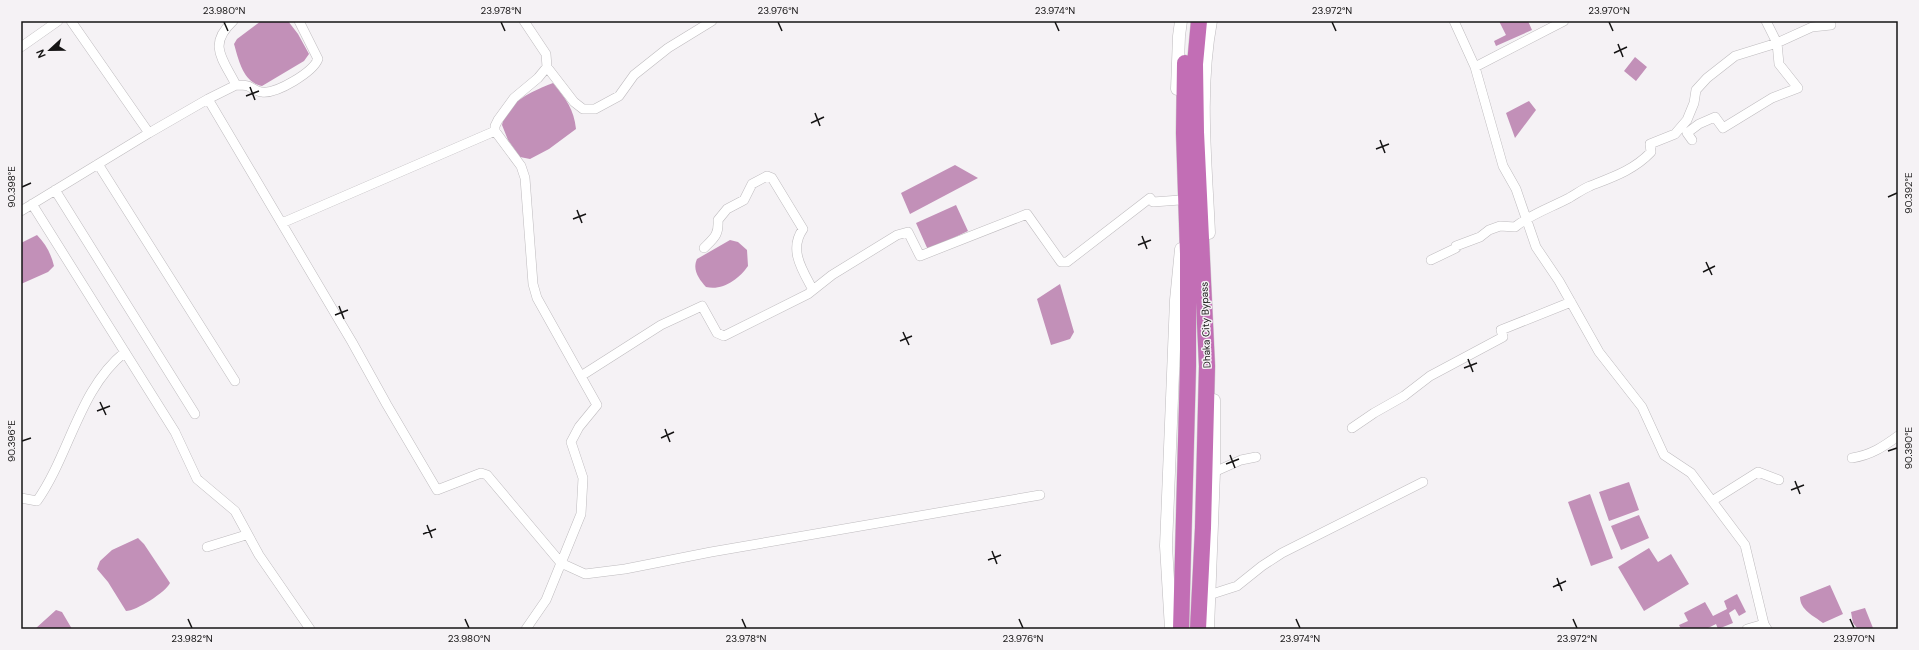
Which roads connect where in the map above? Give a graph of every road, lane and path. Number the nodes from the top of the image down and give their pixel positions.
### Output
1 (58, 21) edge
2 (71, 21) edge
3 (233, 21) edge
4 (299, 21) edge
5 (524, 21) edge
6 (712, 21) edge
7 (1181, 21) edge
8 (1189, 21) edge
9 (1199, 21) edge
10 (1211, 21) edge
11 (1454, 21) edge
12 (1564, 21) edge
13 (1766, 21) edge
14 (1831, 25) dead end
15 (1776, 43) junction
16 (21, 46) edge
17 (547, 67) junction
18 (1475, 67) junction
19 (236, 85) junction
20 (208, 99) junction
21 (495, 131) junction
22 (149, 133) junction
23 (1692, 140) dead end
24 (98, 164) junction
25 (55, 190) junction
26 (1180, 200) junction
27 (32, 204) junction
28 (21, 211) edge
29 (1526, 218) junction
30 (282, 223) junction
31 (704, 248) dead end
32 (1431, 260) dead end
33 (814, 290) junction
34 (1571, 302) junction
35 (125, 352) junction
36 (581, 376) junction
37 (235, 381) dead end
38 (195, 414) dead end
39 (1352, 428) dead end
40 (1898, 436) edge
41 (1256, 457) dead end
42 (1852, 458) dead end
43 (1214, 472) junction
44 (1779, 480) dead end
45 (1423, 482) dead end
46 (1040, 495) dead end
47 (21, 498) edge
48 (1712, 501) junction
49 (246, 535) junction
50 (207, 547) dead end
51 (561, 564) junction
52 (1209, 594) junction
53 (1765, 626) edge
54 (310, 629) edge
55 (526, 629) edge
56 (1171, 629) edge
57 (1181, 629) edge
58 (1198, 629) edge
59 (1208, 629) edge
60 (1747, 629) edge

1 - 16 street
2 - 22 street
3 - 19 street
4 - 19 street
5 - 17 street
6 - 17 street
7 - 26 main road
8 - 57 highway, Dhaka City Bypass
9 - 58 highway, Dhaka City Bypass
10 - 43 main road
11 - 18 street
12 - 18 street
13 - 15 street
14 - 15 street
15 - 23 street
15 - 29 street
17 - 21 street
18 - 29 street
19 - 20 street
20 - 22 street
20 - 30 street
21 - 30 street
21 - 36 street
22 - 24 street
24 - 25 street
24 - 37 street
25 - 27 street
25 - 38 street
26 - 33 street
26 - 56 main road
27 - 28 street
27 - 35 street
29 - 32 street
29 - 34 street
30 - 51 street
31 - 33 street
33 - 36 street
34 - 39 street
34 - 48 street
35 - 47 street
35 - 49 street
36 - 51 street
40 - 42 street
41 - 43 street
43 - 52 main road
44 - 48 street
45 - 52 street
46 - 51 street
48 - 53 street
49 - 50 street
49 - 54 street
51 - 55 street
52 - 59 main road
53 - 60 street

